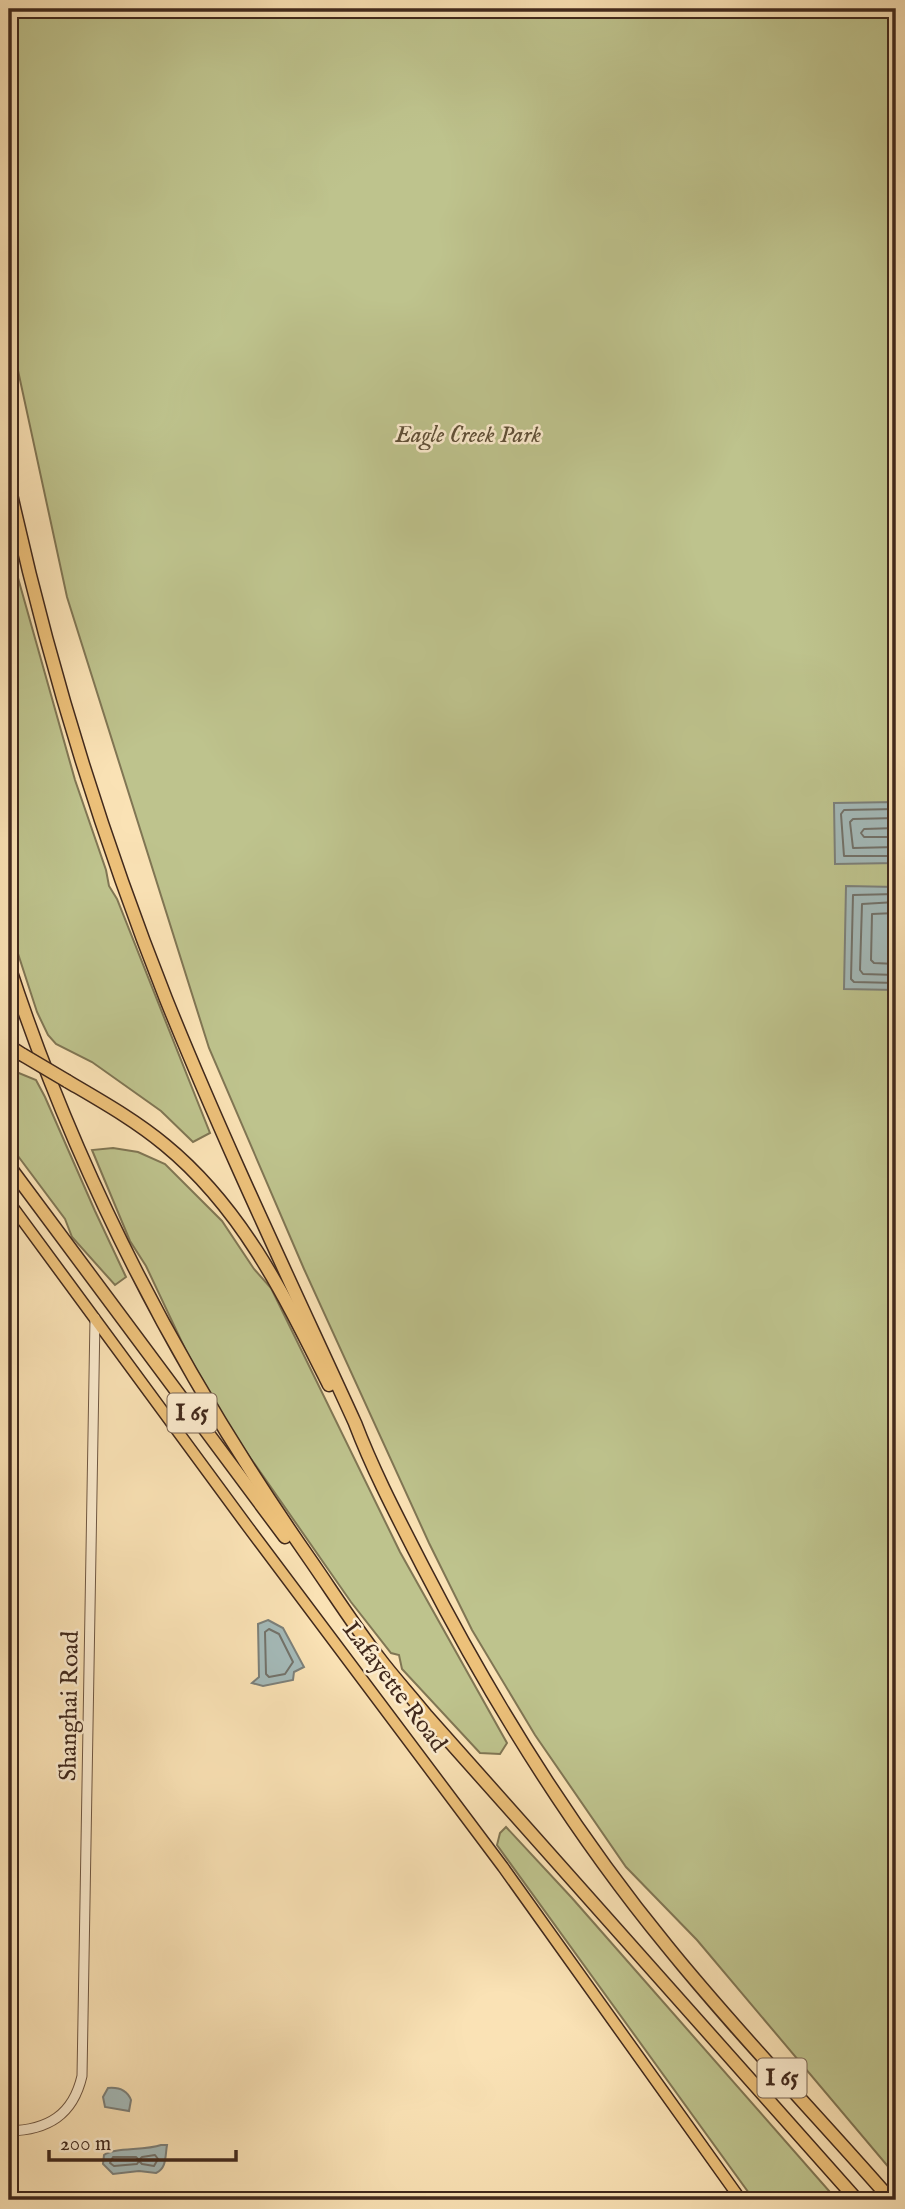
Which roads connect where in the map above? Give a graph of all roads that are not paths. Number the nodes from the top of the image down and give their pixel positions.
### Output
1 (9, 485) edge
2 (9, 966) edge
3 (9, 1046) edge
4 (9, 1167) edge
5 (9, 1202) edge
6 (95, 1318) junction
7 (369, 1460) junction
8 (378, 1657) junction
9 (9, 2131) edge
10 (741, 2200) edge
11 (855, 2200) edge
12 (891, 2200) edge

1 - 7 highway
2 - 8 highway
3 - 7 highway, I 65, bridge
4 - 8 highway, I 65
5 - 6 main road, Lafayette Road
6 - 9 street, Shanghai Road
6 - 10 main road, Lafayette Road
7 - 12 highway, I 65
8 - 11 highway, I 65

